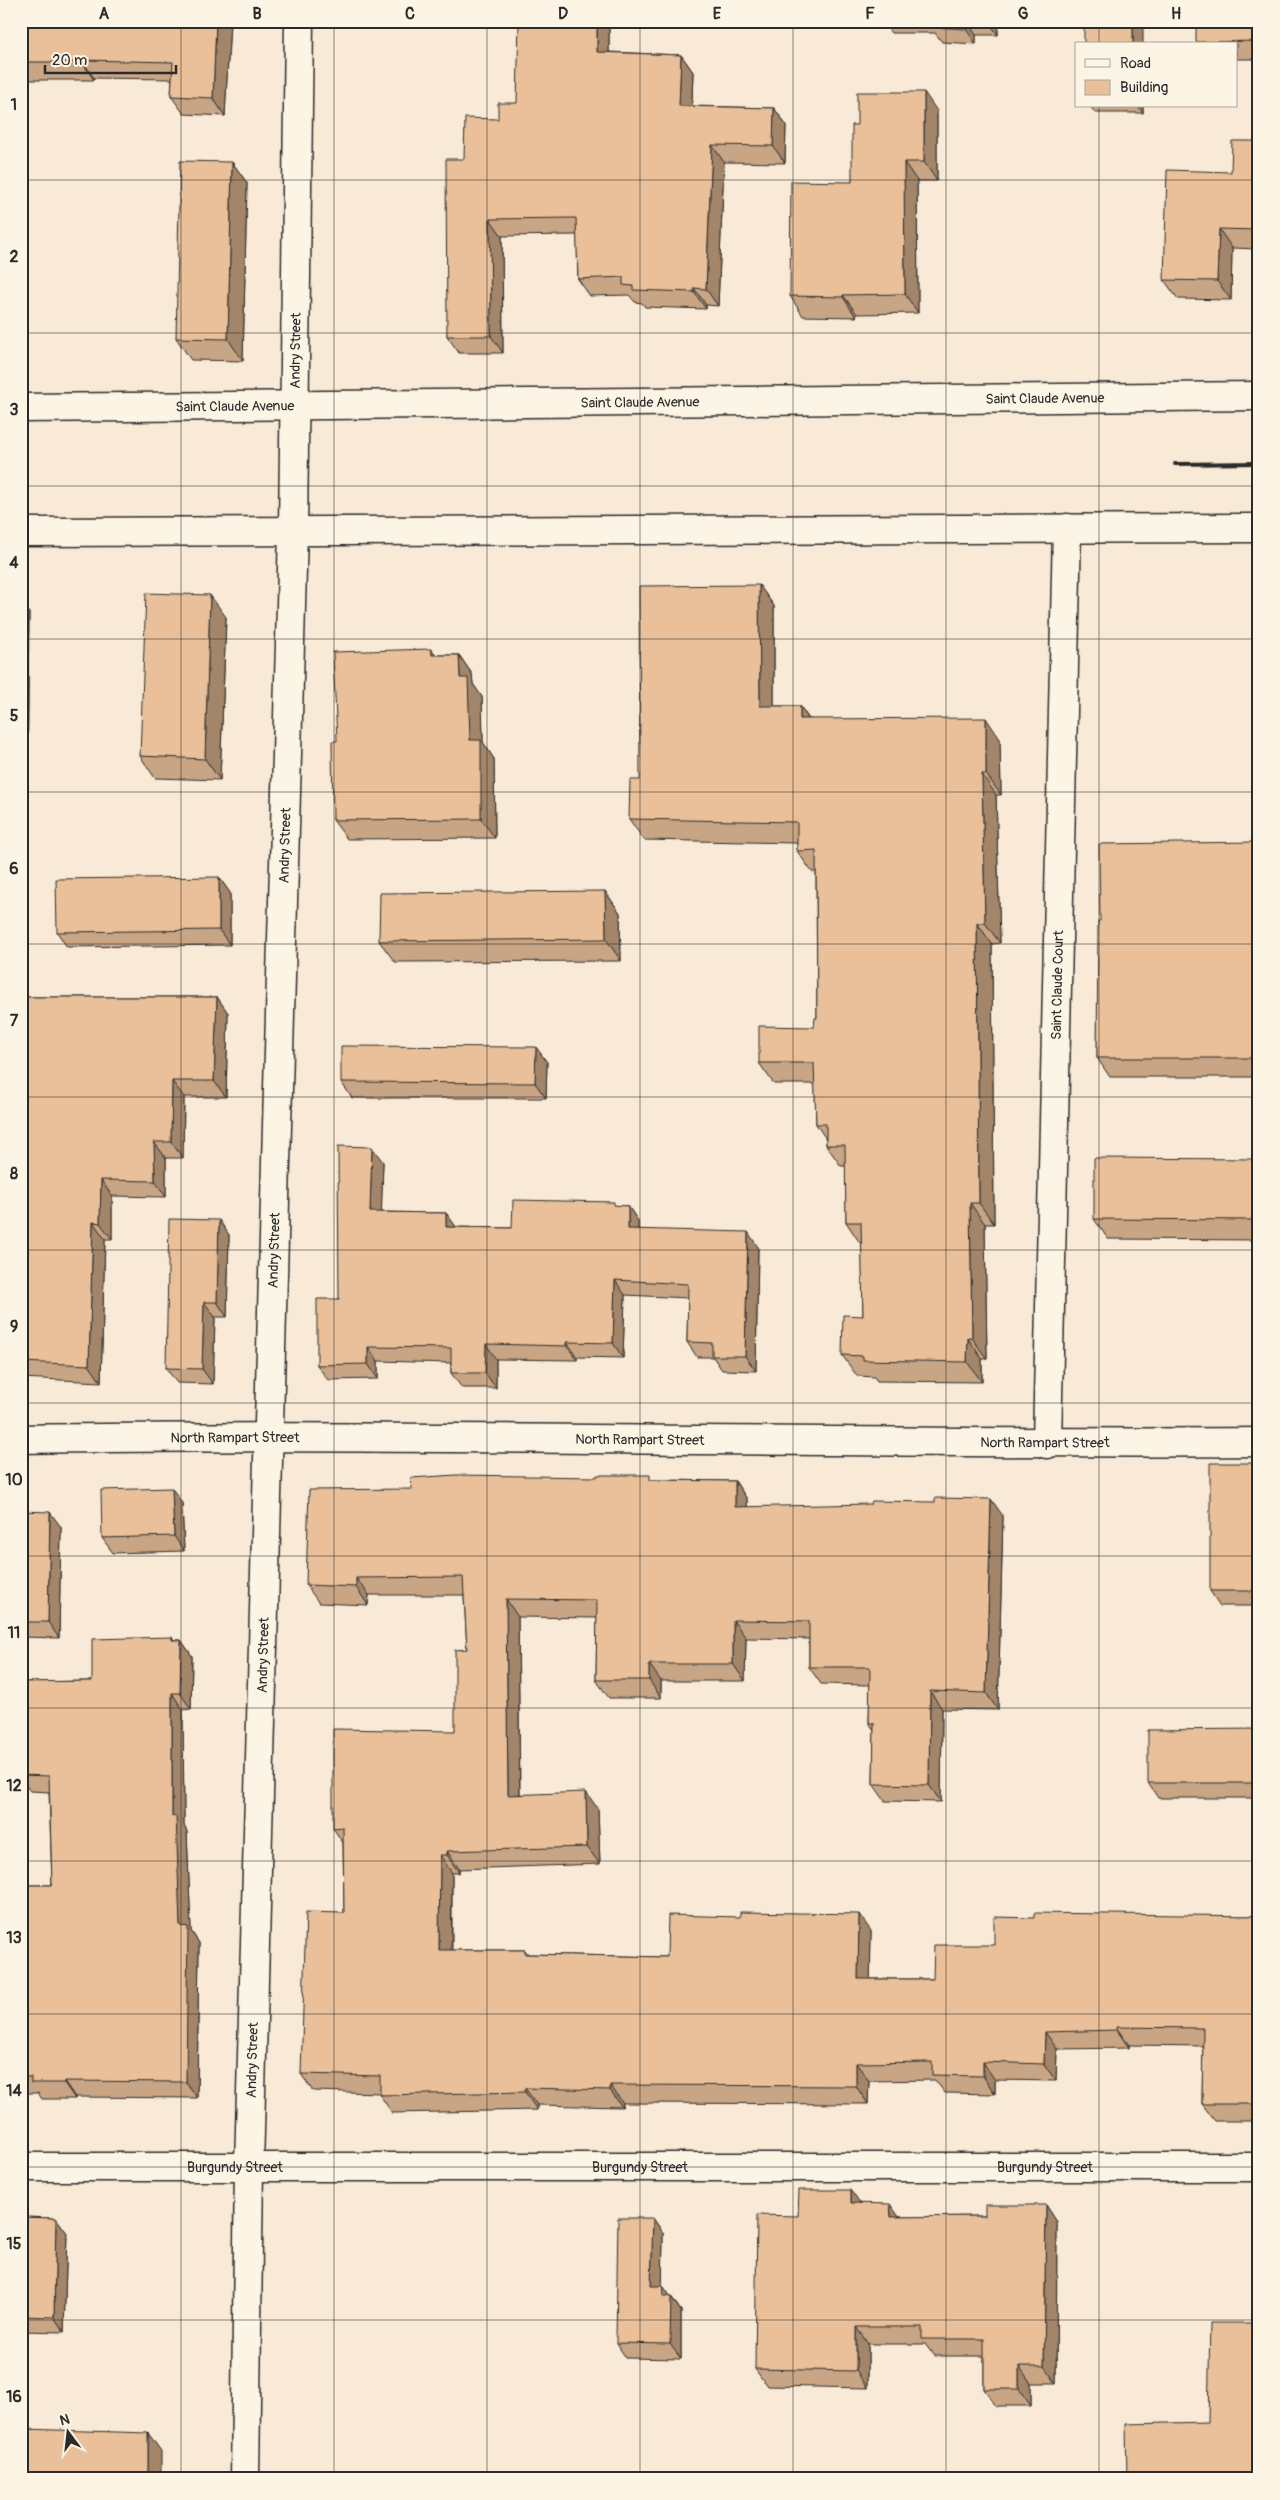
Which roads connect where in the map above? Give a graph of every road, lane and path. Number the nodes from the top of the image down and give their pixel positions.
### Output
1 (299, 21) edge
2 (1259, 396) edge
3 (294, 404) junction
4 (21, 408) edge
5 (1067, 528) junction
6 (1259, 528) edge
7 (294, 531) junction
8 (21, 532) edge
9 (269, 1436) junction
10 (21, 1438) edge
11 (1259, 1442) edge
12 (1048, 1444) junction
13 (21, 2167) edge
14 (249, 2167) junction
15 (1259, 2167) edge
16 (245, 2479) edge

1 - 3 street, Andry Street
2 - 3 street, Saint Claude Avenue
3 - 4 street, Saint Claude Avenue
3 - 7 street, Andry Street
5 - 6 street
5 - 7 street
5 - 12 street, Saint Claude Court
7 - 8 street
7 - 9 street, Andry Street
9 - 10 street, North Rampart Street
9 - 12 street, North Rampart Street
9 - 14 street, Andry Street
11 - 12 street, North Rampart Street
13 - 14 street, Burgundy Street
14 - 15 street, Burgundy Street
14 - 16 street, Andry Street

